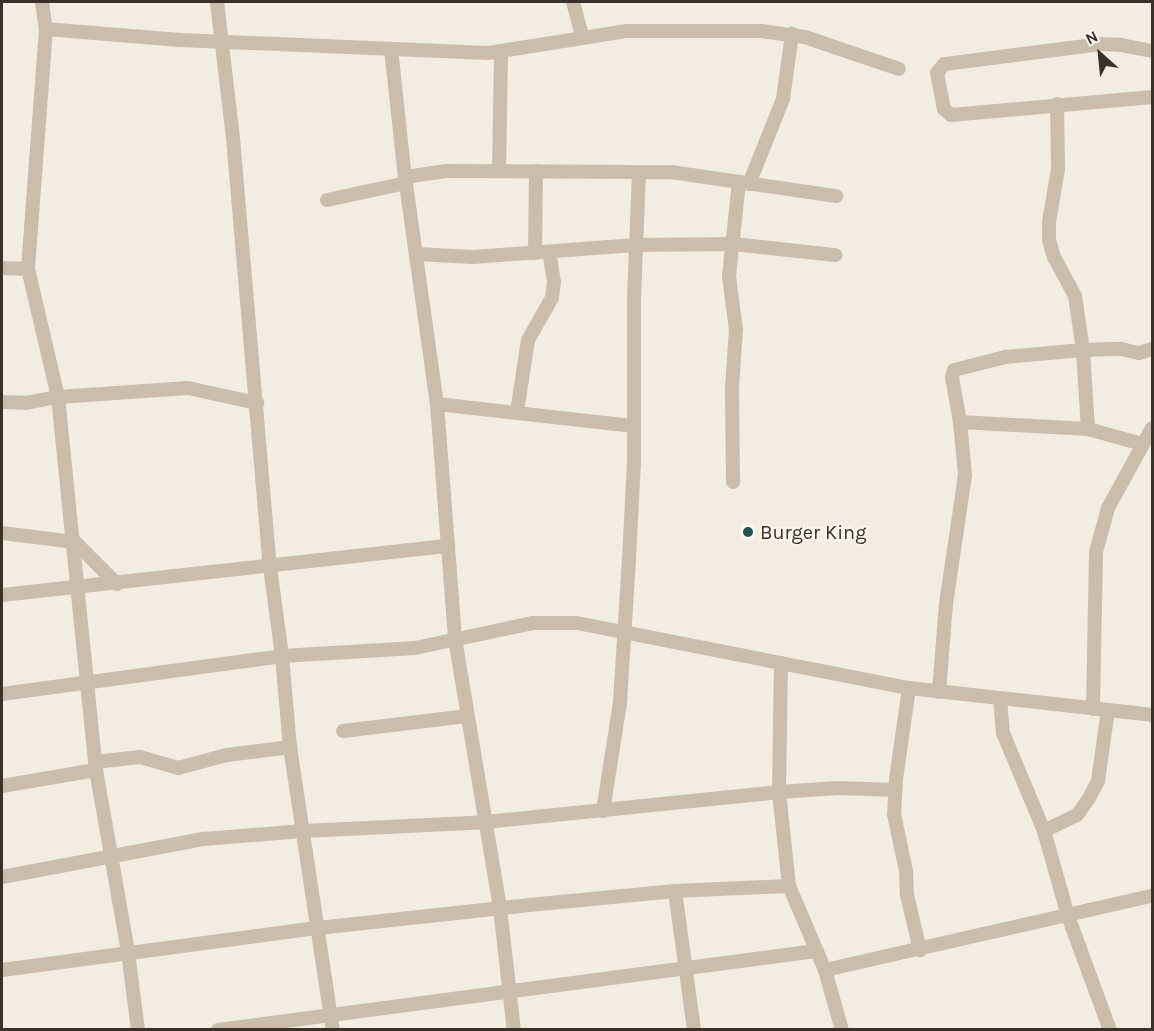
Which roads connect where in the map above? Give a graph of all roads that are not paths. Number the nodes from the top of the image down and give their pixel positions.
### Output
1 (42, 2) edge
2 (217, 2) edge
3 (573, 2) edge
4 (46, 29) junction
5 (792, 34) junction
6 (582, 36) junction
7 (221, 42) junction
8 (391, 49) junction
9 (1152, 51) edge
10 (501, 53) junction
11 (899, 69) dead end
12 (1152, 97) edge
13 (1057, 104) junction
14 (499, 171) junction
15 (536, 171) junction
16 (639, 172) junction
17 (405, 180) junction
18 (744, 183) junction
19 (836, 196) dead end
20 (327, 200) dead end
21 (733, 244) junction
22 (636, 245) junction
23 (542, 253) junction
24 (417, 254) junction
25 (835, 255) dead end
26 (2, 268) edge
27 (28, 269) junction
28 (1152, 349) edge
29 (1083, 350) junction
30 (58, 397) junction
31 (2, 402) edge
32 (257, 403) junction
33 (437, 404) junction
34 (517, 412) junction
35 (960, 422) junction
36 (632, 426) junction
37 (1152, 428) edge
38 (1088, 429) junction
39 (1142, 444) junction
40 (733, 482) dead end
41 (2, 532) edge
42 (71, 538) junction
43 (448, 546) junction
44 (270, 567) junction
45 (117, 584) junction
46 (76, 589) junction
47 (2, 595) edge
48 (625, 631) junction
49 (455, 639) junction
50 (282, 656) junction
51 (781, 663) junction
52 (86, 683) junction
53 (909, 688) junction
54 (939, 692) junction
55 (2, 694) edge
56 (1000, 699) junction
57 (1093, 709) junction
58 (1108, 710) junction
59 (468, 716) junction
60 (1152, 716) edge
61 (343, 731) dead end
62 (290, 747) junction
63 (96, 766) junction
64 (2, 786) edge
65 (895, 790) junction
66 (779, 792) junction
67 (603, 811) junction
68 (485, 822) junction
69 (304, 831) junction
70 (1044, 831) junction
71 (112, 858) junction
72 (2, 877) edge
73 (789, 886) junction
74 (675, 891) junction
75 (1152, 896) edge
76 (500, 908) junction
77 (1068, 916) junction
78 (318, 928) junction
79 (920, 950) junction
80 (816, 951) junction
81 (128, 952) junction
82 (2, 970) edge
83 (684, 970) junction
84 (825, 970) junction
85 (511, 990) junction
86 (332, 1022) edge
87 (138, 1029) edge
88 (218, 1029) edge
89 (514, 1029) edge
90 (694, 1029) edge
91 (838, 1029) edge
92 (1110, 1029) edge

1 - 4 street
2 - 7 street
3 - 6 street
4 - 7 street
4 - 27 street
5 - 6 street
5 - 11 street
5 - 18 street
6 - 10 street
7 - 8 street
7 - 32 street
8 - 10 street
8 - 17 street
9 - 13 street
10 - 14 street
12 - 13 street
13 - 29 street
14 - 15 street
14 - 17 street
15 - 16 street
15 - 23 street
16 - 18 street
16 - 22 street
17 - 20 street
17 - 24 street
18 - 19 street
18 - 21 street
21 - 22 street
21 - 25 street
21 - 40 street
22 - 23 street
22 - 36 street
23 - 24 street
23 - 34 street
24 - 33 street
26 - 27 street
27 - 30 street
28 - 29 street
29 - 35 street
29 - 38 street
30 - 31 street
30 - 32 street
30 - 42 street
32 - 44 street
33 - 34 street
33 - 43 street
34 - 36 street
35 - 38 street
35 - 54 street
36 - 48 street
37 - 39 street
38 - 39 street
39 - 57 street
41 - 42 street
42 - 45 street
42 - 46 street
43 - 44 street
43 - 49 street
44 - 45 street
44 - 50 street
45 - 46 street
46 - 47 street
46 - 52 street
48 - 49 street
48 - 51 street
48 - 67 street
49 - 50 street
49 - 59 street
50 - 52 street
50 - 62 street
51 - 53 street
51 - 66 street
52 - 55 street
52 - 63 street
53 - 54 street
53 - 65 street
54 - 56 street
56 - 57 street
56 - 70 street
57 - 58 street
58 - 60 street
58 - 70 street
59 - 61 street
59 - 68 street
62 - 63 street
62 - 69 street
63 - 64 street
63 - 71 street
65 - 66 street
65 - 79 street
66 - 67 street
66 - 73 street
67 - 68 street
68 - 69 street
68 - 76 street
69 - 71 street
69 - 78 street
70 - 77 street
71 - 72 street
71 - 81 street
73 - 74 street
73 - 80 street
74 - 76 street
74 - 83 street
75 - 77 street
76 - 78 street
76 - 85 street
77 - 79 street
77 - 92 street
78 - 81 street
78 - 86 street
79 - 84 street
80 - 83 street
80 - 84 street
81 - 82 street
81 - 87 street
83 - 85 street
83 - 90 street
84 - 91 street
85 - 86 street
85 - 89 street
86 - 88 street

